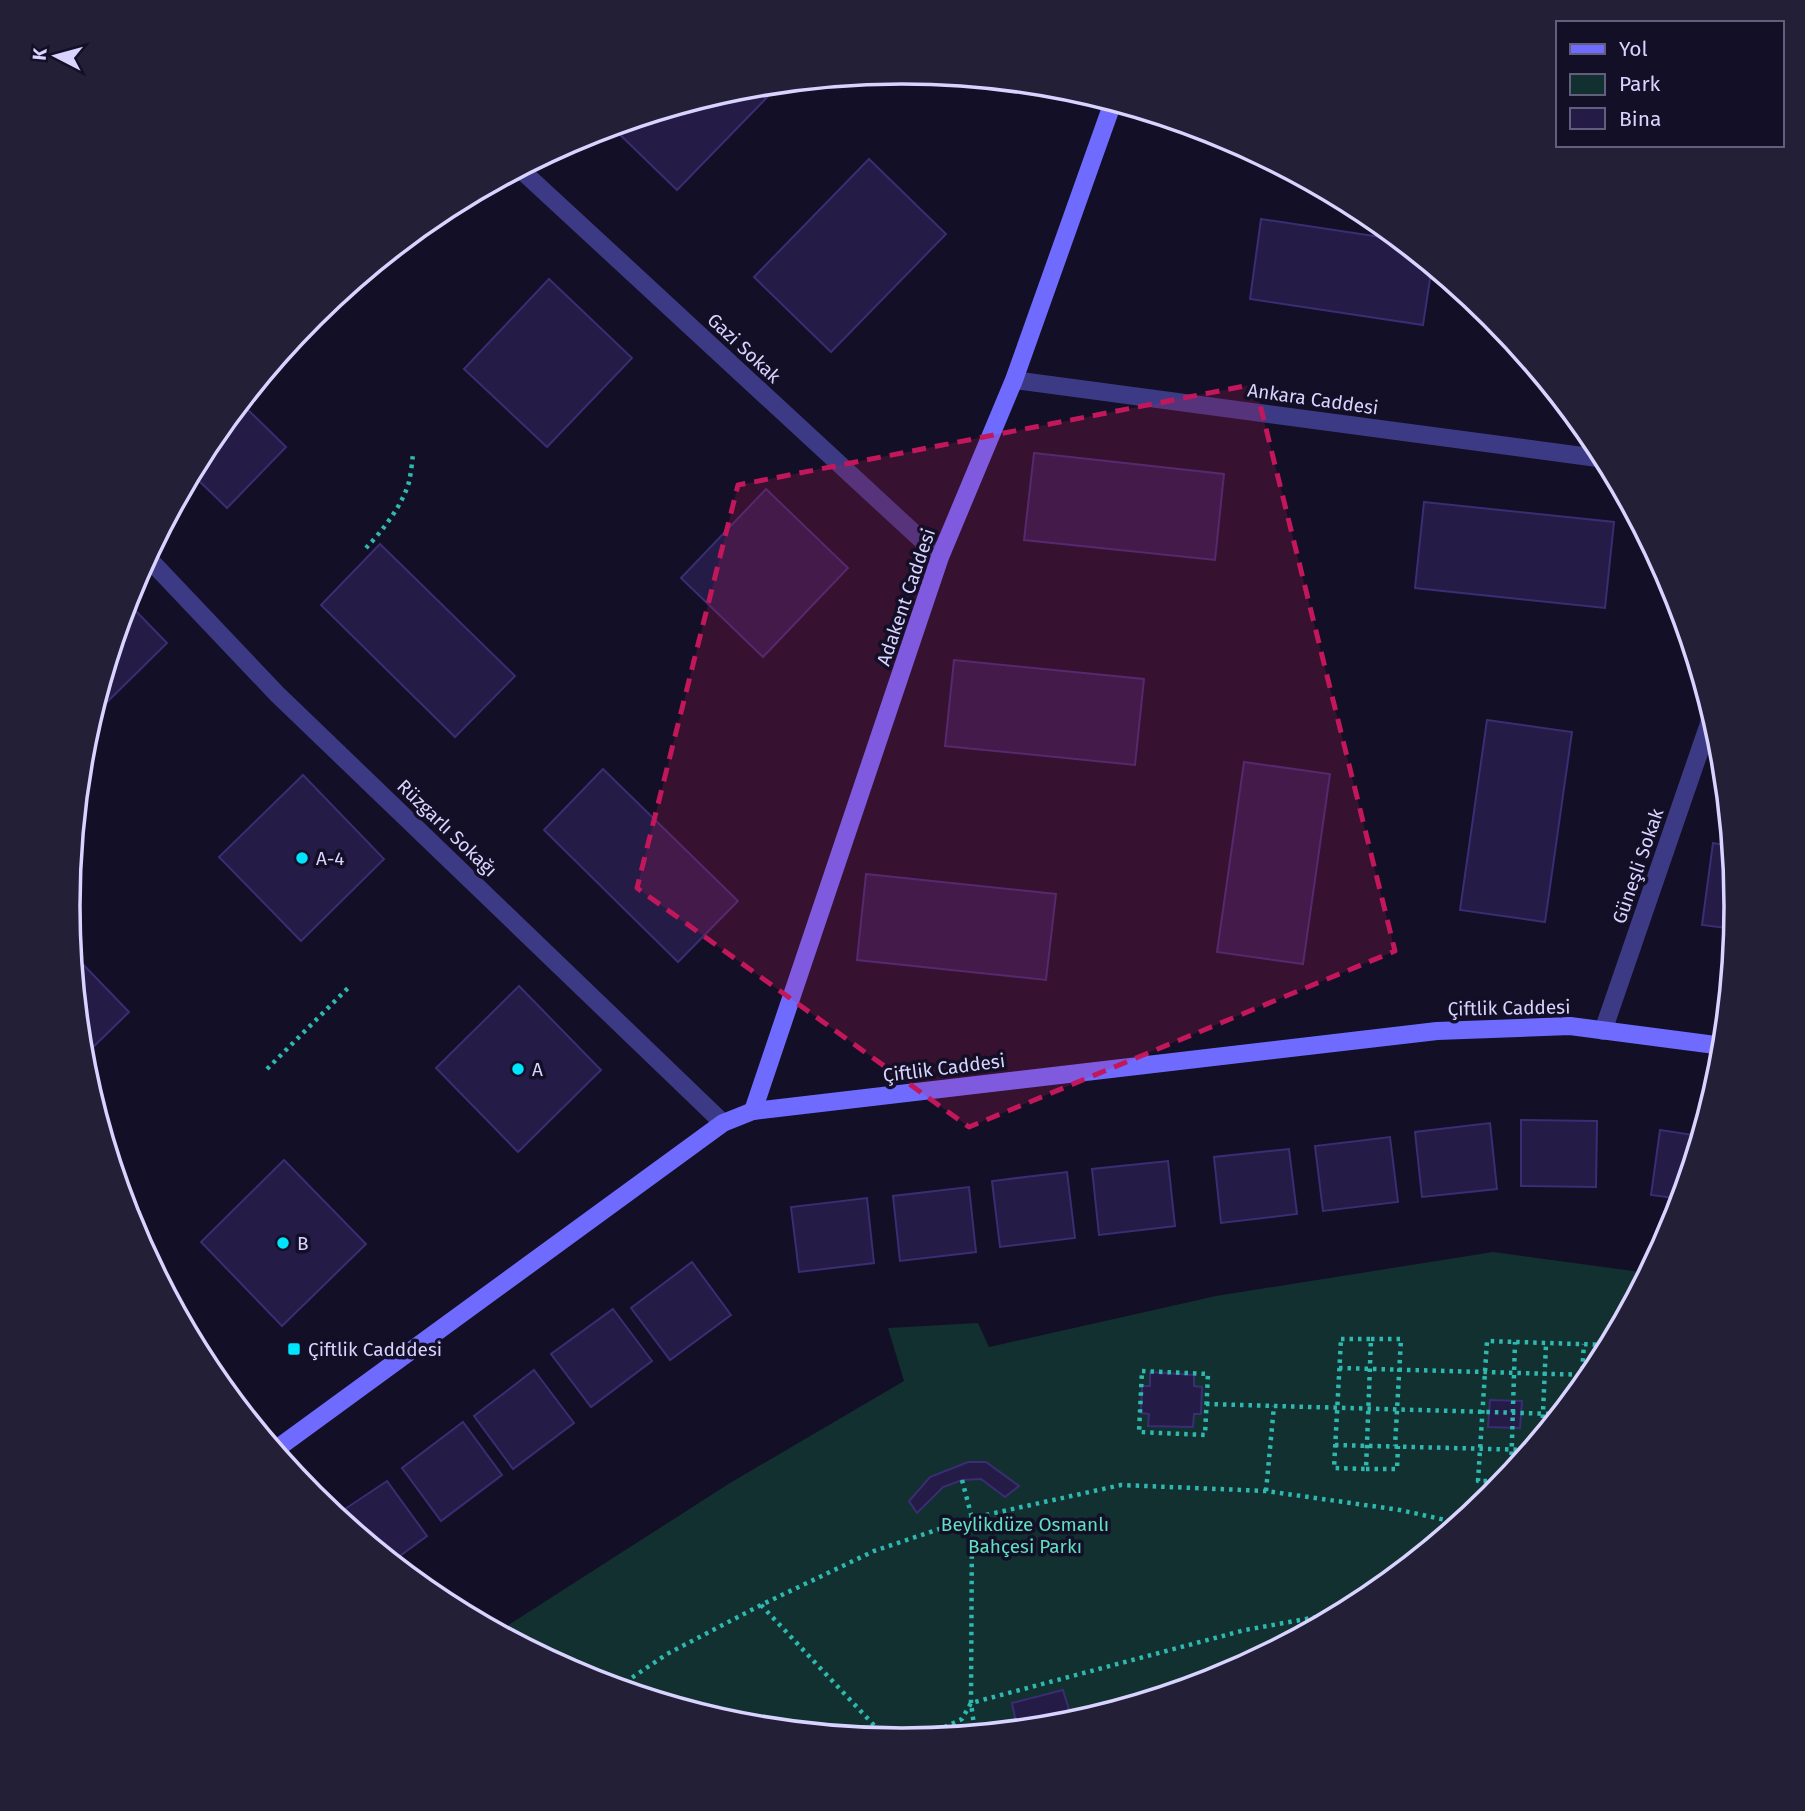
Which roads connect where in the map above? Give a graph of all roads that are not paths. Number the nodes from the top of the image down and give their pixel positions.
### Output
1 (1110, 111) edge
2 (526, 175) edge
3 (1014, 380) junction
4 (1591, 457) edge
5 (940, 557) junction
6 (155, 565) edge
7 (1706, 733) edge
8 (1603, 1031) junction
9 (1712, 1045) edge
10 (753, 1111) junction
11 (723, 1123) junction
12 (282, 1445) edge

1 - 3 street, Adakent Caddesi
2 - 5 street, Gazi Sokak
3 - 4 street, Ankara Caddesi
3 - 5 street, Adakent Caddesi
5 - 10 street, Adakent Caddesi
6 - 11 street, Rüzgarlı Sokağı
7 - 8 street, Güneşli Sokak
8 - 9 street, Çiftlik Caddesi
8 - 10 street, Çiftlik Caddesi
10 - 11 street, Çiftlik Caddesi
11 - 12 street, Çiftlik Caddesi

